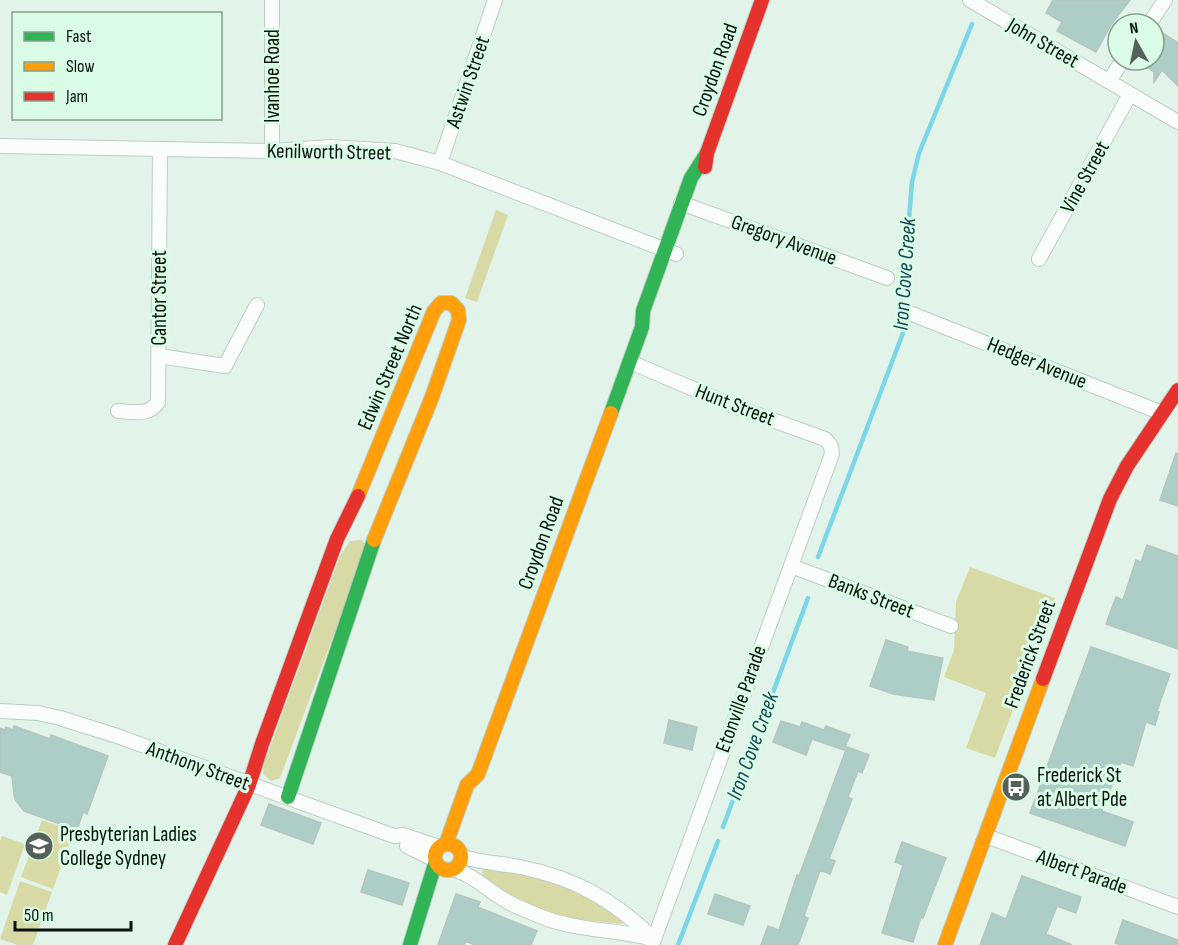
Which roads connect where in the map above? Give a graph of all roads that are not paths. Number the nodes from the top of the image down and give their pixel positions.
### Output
1 (272, 0) edge
2 (495, 0) edge
3 (762, 0) edge
4 (970, 0) edge
5 (1115, 72) edge
6 (1109, 81) junction
7 (1130, 94) junction
8 (1178, 122) edge
9 (0, 146) edge
10 (160, 150) junction
11 (272, 151) junction
12 (440, 163) junction
13 (688, 205) junction
14 (670, 252) junction
15 (1039, 259) dead end
16 (887, 278) dead end
17 (258, 305) dead end
18 (912, 314) dead end
19 (159, 356) junction
20 (630, 362) junction
21 (1178, 390) edge
22 (118, 411) dead end
23 (1162, 413) junction
24 (832, 454) joint
25 (791, 566) junction
26 (951, 626) dead end
27 (0, 711) edge
28 (249, 785) junction
29 (288, 797) junction
30 (986, 836) junction
31 (446, 853) junction
32 (447, 878) junction
33 (1178, 907) edge
34 (653, 942) edge
35 (175, 945) edge
36 (410, 945) edge
37 (420, 945) edge
38 (945, 945) edge

1 - 11 street, Ivanhoe Road
2 - 12 street, Astwin Street
3 - 13 street, Croydon Road
4 - 6 street, John Street
5 - 6 street
6 - 7 street, John Street
7 - 8 street, John Street
7 - 15 street, Vine Street
9 - 10 street, Kenilworth Street
10 - 11 street, Kenilworth Street
10 - 19 street, Cantor Street
11 - 12 street, Kenilworth Street
12 - 14 street, Kenilworth Street
13 - 14 street, Croydon Road
13 - 16 street, Gregory Avenue
14 - 20 street, Croydon Road
17 - 19 street
18 - 23 street, Hedger Avenue
19 - 22 street, Cantor Street
20 - 24 street, Hunt Street
20 - 31 street, Croydon Road
21 - 23 street, Frederick Street
23 - 30 street, Frederick Street
24 - 25 street, Etonville Parade
25 - 26 street, Banks Street
25 - 34 street, Etonville Parade
27 - 28 street, Anthony Street
28 - 29 street, Anthony Street
28 - 29 street, Edwin Street North
28 - 35 street, Edwin Street North
29 - 31 street, Anthony Street
30 - 33 street, Albert Parade
30 - 38 street, Frederick Street
31 - 32 street
31 - 34 street, Anthony Street
31 - 36 street, Croydon Road
32 - 34 street
32 - 37 street

